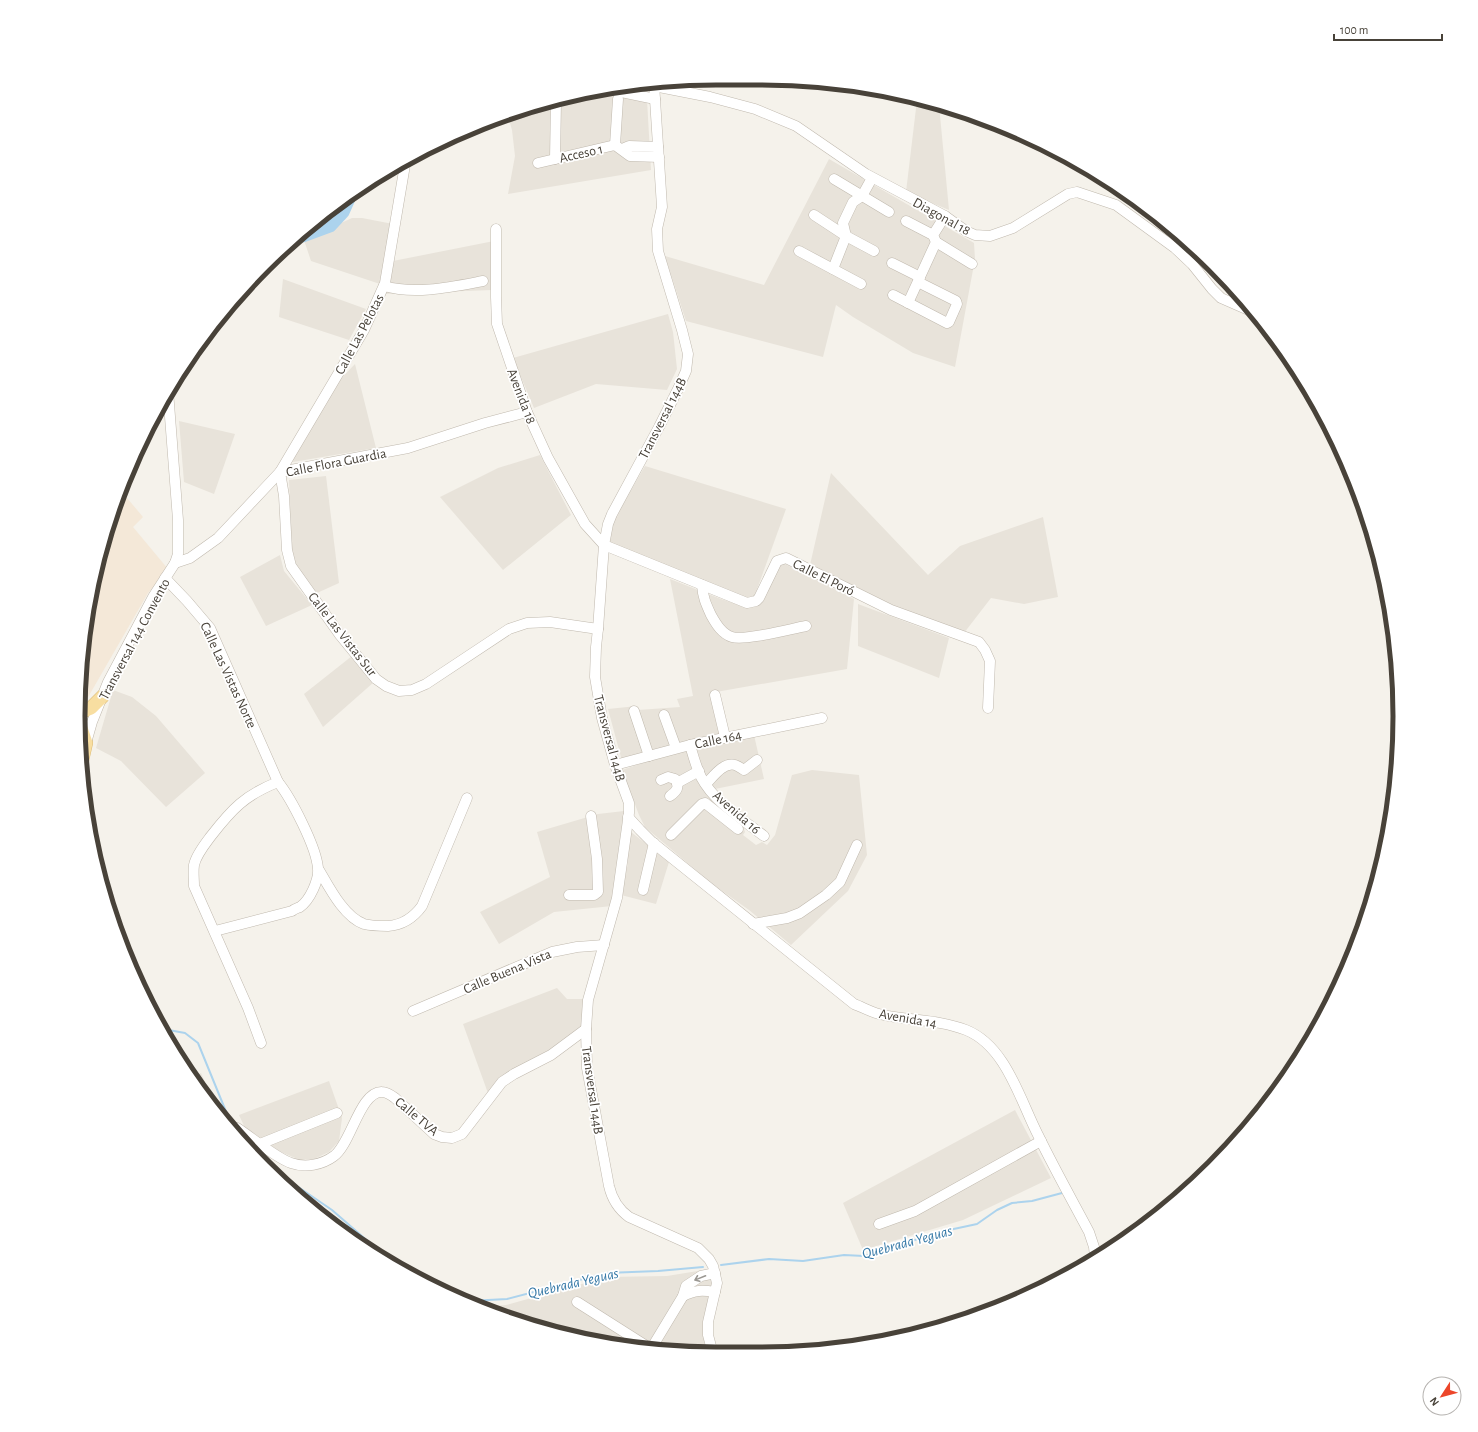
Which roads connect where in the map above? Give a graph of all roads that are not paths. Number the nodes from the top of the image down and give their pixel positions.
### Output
1 (664, 87) edge
2 (654, 88) edge
3 (622, 92) edge
4 (618, 99) dead end
5 (655, 99) junction
6 (556, 106) edge
7 (619, 147) junction
8 (658, 147) junction
9 (659, 157) junction
10 (555, 159) junction
11 (538, 163) dead end
12 (405, 168) edge
13 (872, 178) junction
14 (834, 179) dead end
15 (862, 196) junction
16 (889, 212) dead end
17 (814, 215) dead end
18 (945, 216) junction
19 (906, 221) dead end
20 (496, 229) dead end
21 (846, 236) junction
22 (935, 238) junction
23 (799, 251) dead end
24 (874, 251) dead end
25 (892, 263) dead end
26 (972, 264) dead end
27 (833, 269) junction
28 (919, 279) junction
29 (483, 281) dead end
30 (861, 284) dead end
31 (384, 286) junction
32 (893, 295) dead end
33 (908, 303) junction
34 (1242, 307) edge
35 (169, 402) edge
36 (527, 412) junction
37 (280, 472) junction
38 (178, 542) junction
39 (604, 545) junction
40 (201, 551) junction
41 (175, 563) junction
42 (165, 578) junction
43 (702, 585) junction
44 (806, 626) dead end
45 (598, 629) junction
46 (715, 695) dead end
47 (103, 696) junction
48 (988, 708) dead end
49 (85, 710) edge
50 (634, 711) dead end
51 (664, 715) dead end
52 (822, 718) dead end
53 (725, 738) junction
54 (86, 743) edge
55 (690, 745) junction
56 (676, 748) junction
57 (649, 756) junction
58 (757, 760) dead end
59 (615, 765) junction
60 (699, 772) junction
61 (661, 780) dead end
62 (278, 782) junction
63 (677, 783) junction
64 (706, 784) junction
65 (670, 796) dead end
66 (467, 798) dead end
67 (591, 816) dead end
68 (628, 817) junction
69 (740, 817) junction
70 (671, 835) dead end
71 (764, 836) dead end
72 (654, 843) junction
73 (858, 845) dead end
74 (319, 870) junction
75 (643, 890) dead end
76 (569, 895) dead end
77 (754, 924) junction
78 (215, 931) junction
79 (604, 945) junction
80 (413, 1011) dead end
81 (586, 1029) junction
82 (261, 1043) dead end
83 (337, 1113) dead end
84 (241, 1131) edge
85 (1041, 1141) junction
86 (260, 1144) junction
87 (879, 1224) dead end
88 (1095, 1252) edge
89 (715, 1273) junction
90 (715, 1292) junction
91 (683, 1296) junction
92 (577, 1302) dead end
93 (641, 1343) edge
94 (654, 1344) edge
95 (711, 1347) edge

1 - 13 street, Diagonal 18
2 - 5 street, Transversal 144B
3 - 5 street
4 - 7 street
5 - 8 street, Transversal 144B
6 - 10 street
7 - 8 street, Acceso 1
7 - 9 street, Acceso 1
7 - 10 street, Acceso 1
8 - 9 street, Transversal 144B
9 - 39 street, Transversal 144B
10 - 11 street, Acceso 1
12 - 31 street, Calle Las Pelotas
13 - 15 street
13 - 18 street, Diagonal 18
14 - 15 street
15 - 16 street
15 - 21 street
17 - 21 street
18 - 22 street
18 - 34 street, Diagonal 18
19 - 22 street
20 - 36 street, Avenida 18
21 - 24 street
21 - 27 street
22 - 26 street
22 - 28 street
23 - 27 street
25 - 28 street
27 - 30 street
28 - 33 street
28 - 33 street
29 - 31 street
31 - 37 street, Calle Las Pelotas
32 - 33 street
35 - 38 street, Transversal 144 Convento
36 - 37 street, Calle Flora Guardia
36 - 39 street, Avenida 18
37 - 40 street, Calle Flora Guardia
37 - 45 street, Calle Las Vistas Sur
38 - 40 street
38 - 41 street, Transversal 144 Convento
39 - 43 street, Calle El Poró
39 - 45 street, Transversal 144B
40 - 41 street, Calle Flora Guardia
41 - 42 street, Transversal 144 Convento
42 - 47 street, Transversal 144 Convento
42 - 62 street, Calle Las Vistas Norte
43 - 44 street
43 - 48 street, Calle El Poró
45 - 59 street, Transversal 144B
46 - 53 street
47 - 49 main road
47 - 54 street, Transversal 144 Convento
50 - 57 street
51 - 56 street
52 - 53 street, Calle 164
53 - 55 street, Calle 164
55 - 56 street, Calle 164
55 - 60 street, Avenida 16
56 - 57 street, Calle 164
57 - 59 street, Calle 164
58 - 64 street
59 - 68 street, Transversal 144B
60 - 63 street
60 - 64 street, Avenida 16
61 - 63 street
62 - 74 street, Calle Las Vistas Norte
62 - 78 street
63 - 65 street
64 - 69 street, Avenida 16
66 - 74 street, Calle Las Vistas Norte
67 - 76 street
68 - 72 street, Avenida 14
68 - 79 street, Transversal 144B
69 - 70 street
69 - 71 street, Avenida 16
72 - 75 street
72 - 77 street, Avenida 14
73 - 77 street
74 - 78 street
77 - 85 street, Avenida 14
78 - 82 street
79 - 80 street, Calle Buena Vista
79 - 81 street, Transversal 144B
81 - 86 street, Calle TVA
81 - 89 street, Transversal 144B
83 - 86 street
84 - 86 street, Calle TVA
85 - 87 street
85 - 88 street, Avenida 14
89 - 90 street, Transversal 144B
89 -> 91 street
90 - 91 street
90 - 95 street, Transversal 144B
91 - 94 street
92 - 93 street

